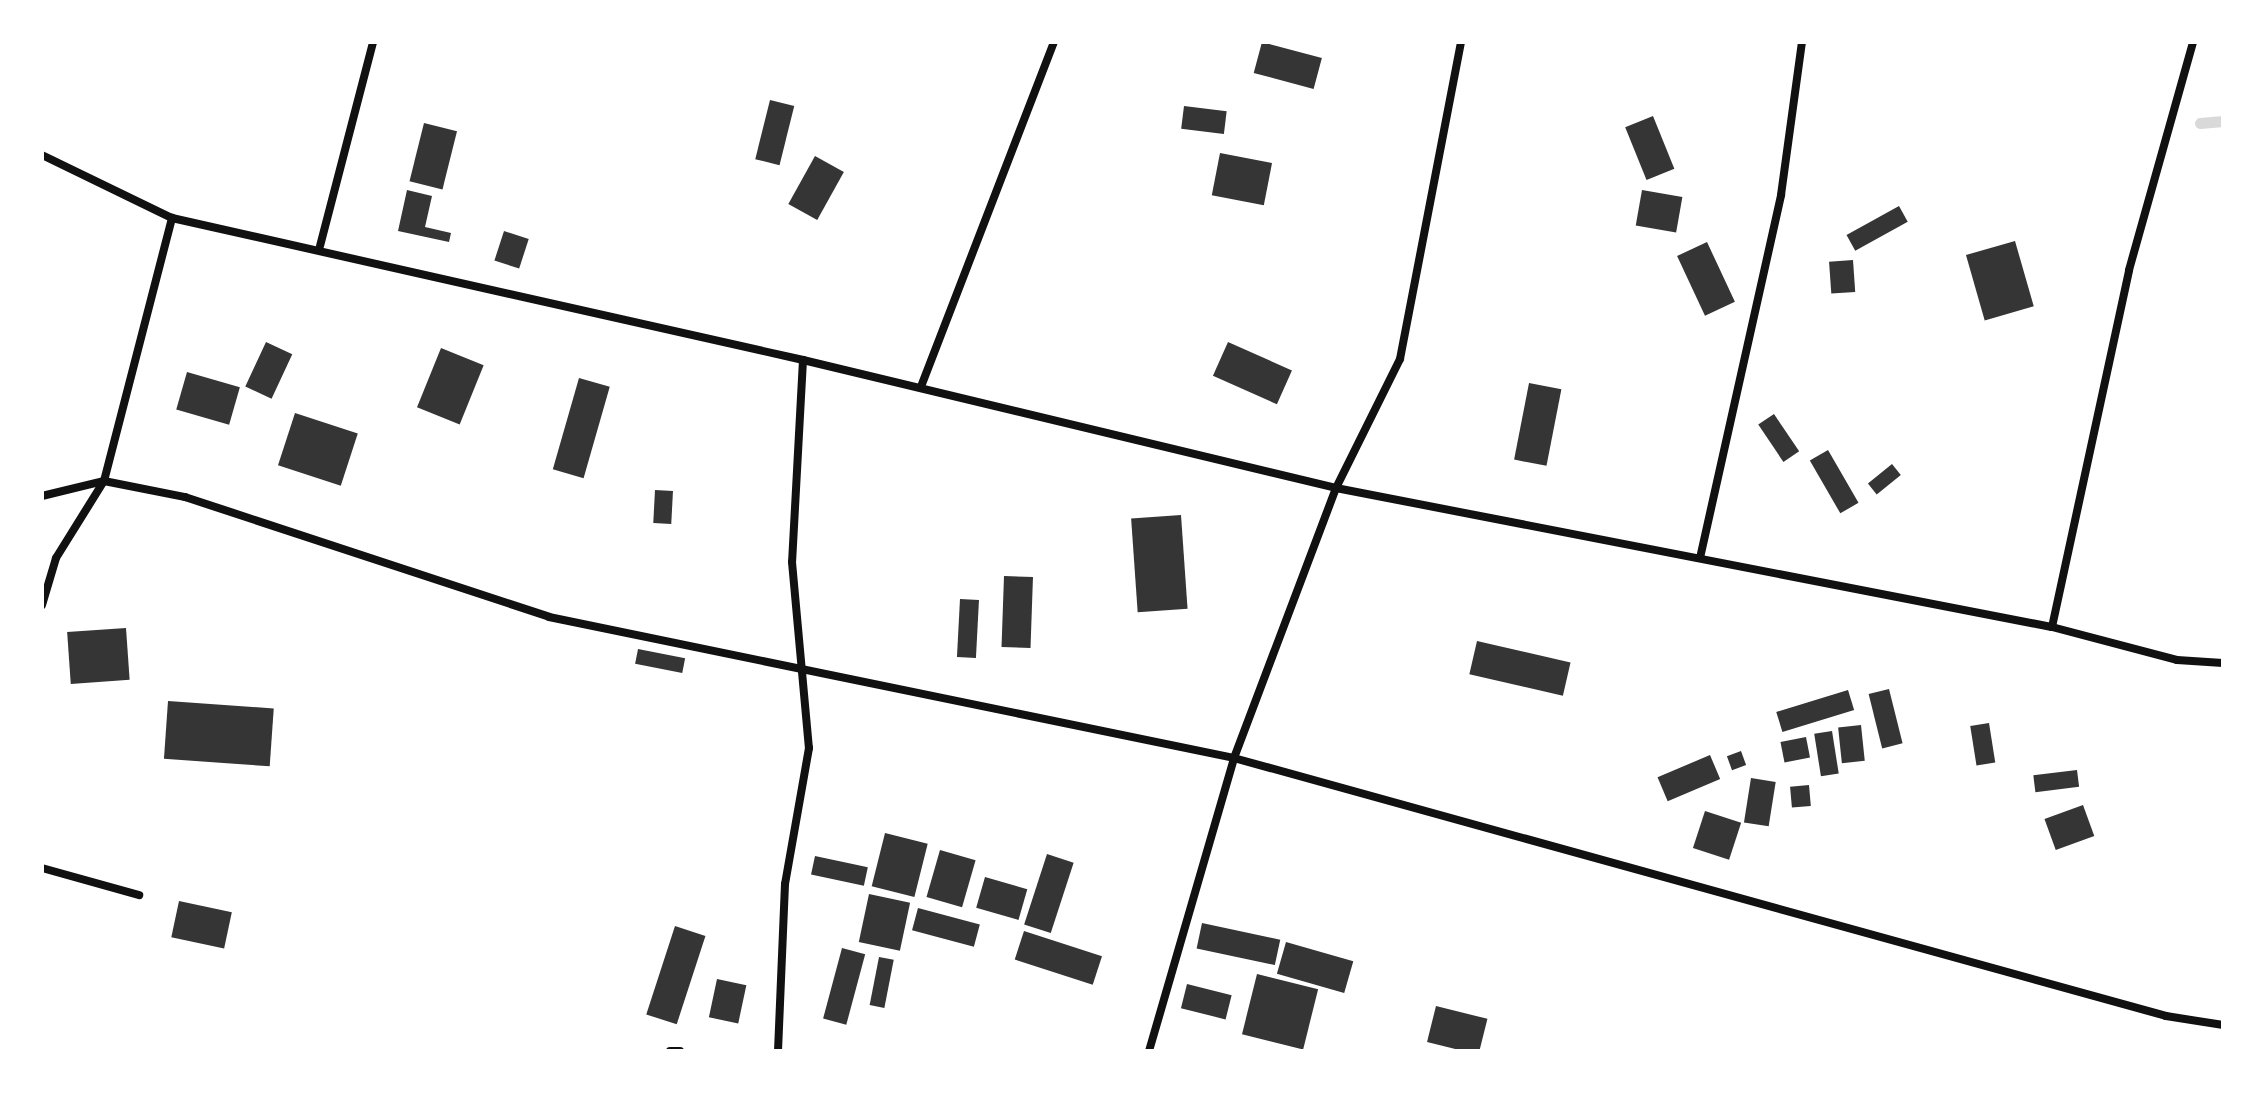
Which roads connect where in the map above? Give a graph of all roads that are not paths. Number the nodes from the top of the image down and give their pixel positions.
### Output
1 (373, 42) edge
2 (1054, 42) edge
3 (1461, 42) edge
4 (1802, 42) edge
5 (2193, 42) edge
6 (42, 155) edge
7 (172, 218) junction
8 (320, 246) junction
9 (803, 360) junction
10 (922, 384) junction
11 (104, 481) junction
12 (1336, 488) junction
13 (42, 496) edge
14 (1700, 558) junction
15 (42, 605) edge
16 (2052, 627) junction
17 (2223, 663) edge
18 (807, 671) junction
19 (1234, 758) junction
20 (42, 868) edge
21 (139, 895) dead end
22 (2223, 1025) edge
23 (670, 1051) edge
24 (680, 1051) edge
25 (778, 1051) edge
26 (1149, 1051) edge

1 - 8 street
2 - 10 street
3 - 12 street
4 - 14 street
5 - 16 street
6 - 7 street
7 - 8 street
7 - 11 street
8 - 9 street
9 - 10 street
9 - 18 street
10 - 12 street
11 - 13 street
11 - 15 street
11 - 18 street
12 - 14 street
12 - 19 street
14 - 16 street
16 - 17 street
18 - 19 street
18 - 25 street
19 - 22 street
19 - 26 street
20 - 21 street
23 - 24 street

